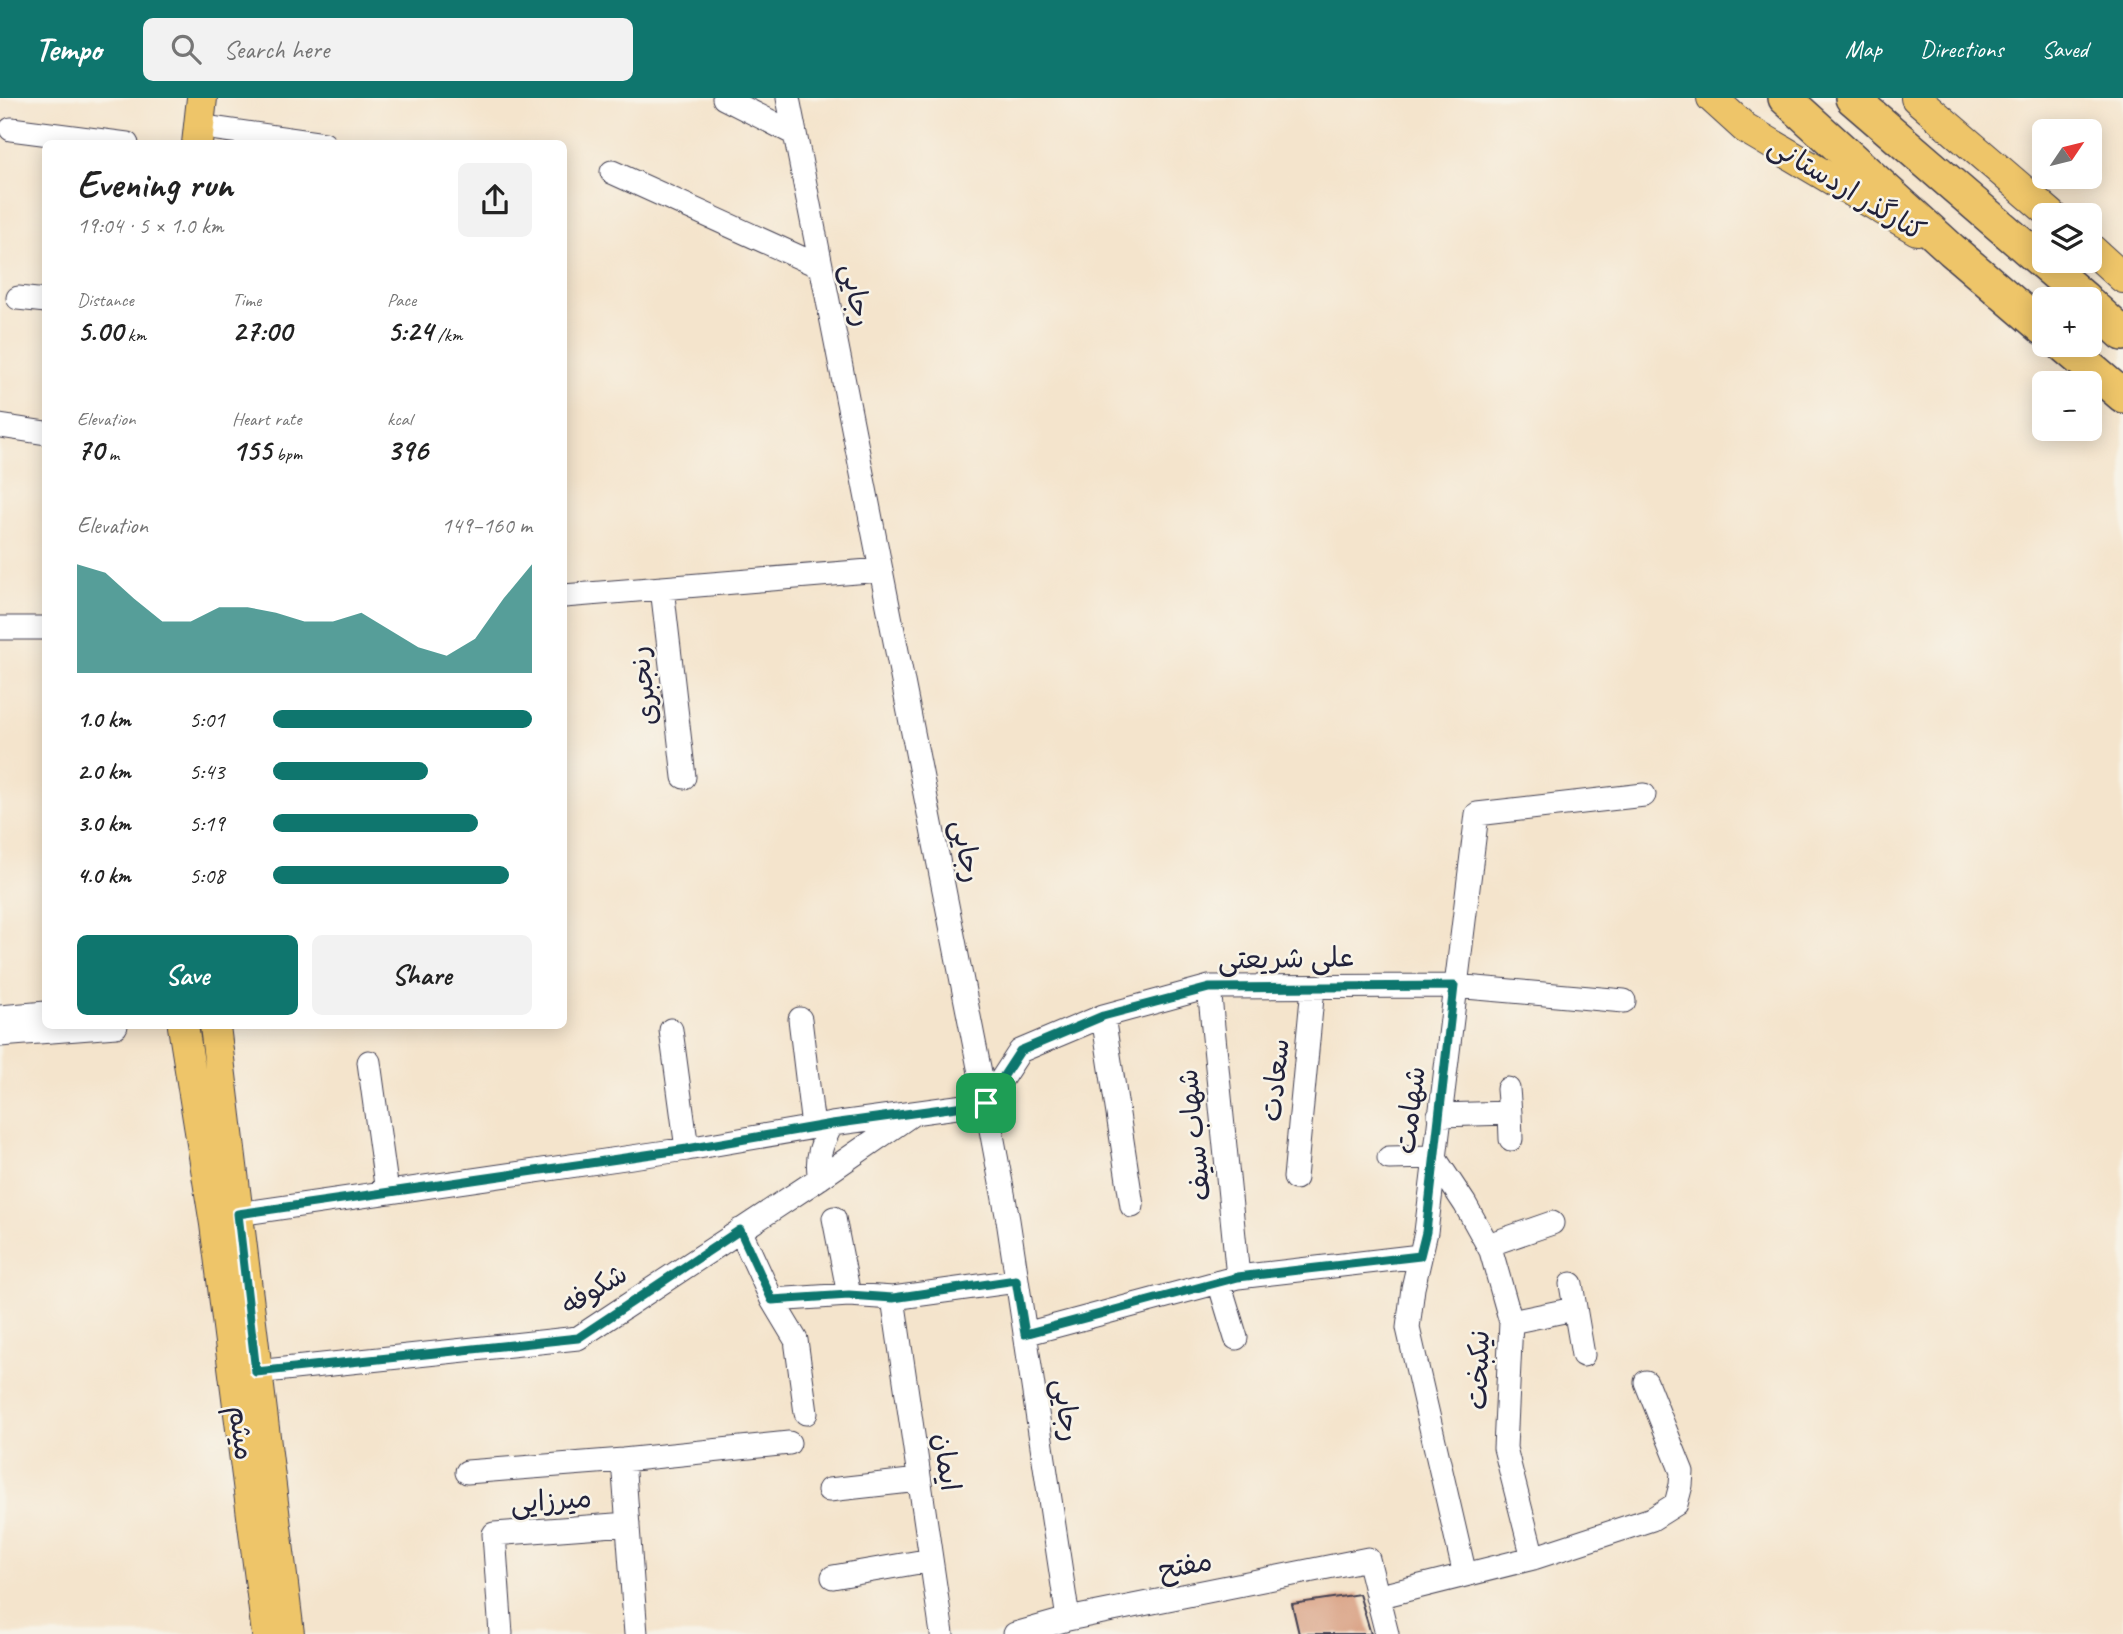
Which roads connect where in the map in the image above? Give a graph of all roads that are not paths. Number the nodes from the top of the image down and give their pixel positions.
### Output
1 (202, 98) edge
2 (214, 98) edge
3 (724, 98) edge
4 (788, 98) edge
5 (1712, 98) edge
6 (1785, 98) edge
7 (1852, 98) edge
8 (1916, 98) edge
9 (11, 129) dead end
10 (795, 134) junction
11 (206, 138) edge
12 (96, 140) edge
13 (245, 140) edge
14 (612, 172) dead end
15 (2038, 203) edge
16 (1952, 250) junction
17 (2102, 259) edge
18 (821, 267) junction
19 (2123, 278) edge
20 (2071, 287) edge
21 (18, 298) dead end
22 (42, 301) edge
23 (2102, 315) edge
24 (2032, 319) edge
25 (2123, 334) edge
26 (2077, 357) edge
27 (2123, 396) edge
28 (0, 426) edge
29 (42, 432) edge
30 (881, 569) junction
31 (662, 588) junction
32 (567, 596) edge
33 (0, 628) edge
34 (42, 628) edge
35 (684, 777) dead end
36 (1644, 795) dead end
37 (1454, 986) junction
38 (1313, 987) junction
39 (1209, 988) junction
40 (1624, 1001) dead end
41 (42, 1013) edge
42 (1103, 1016) junction
43 (0, 1017) edge
44 (800, 1019) dead end
45 (77, 1029) edge
46 (184, 1029) edge
47 (215, 1029) edge
48 (671, 1030) dead end
49 (0, 1035) edge
50 (369, 1062) dead end
51 (1508, 1088) dead end
52 (986, 1103) junction
53 (1510, 1113) junction
54 (912, 1114) junction
55 (1439, 1115) junction
56 (822, 1126) junction
57 (1511, 1139) dead end
58 (687, 1149) junction
59 (1434, 1157) junction
60 (1389, 1158) dead end
61 (820, 1178) junction
62 (1295, 1178) dead end
63 (387, 1192) junction
64 (1132, 1206) dead end
65 (238, 1214) junction
66 (834, 1218) dead end
67 (1552, 1223) dead end
68 (740, 1230) junction
69 (1488, 1245) junction
70 (1420, 1256) junction
71 (1016, 1280) junction
72 (1229, 1280) junction
73 (1571, 1284) dead end
74 (849, 1295) junction
75 (893, 1298) junction
76 (772, 1300) junction
77 (1574, 1309) junction
78 (1511, 1322) junction
79 (1025, 1334) junction
80 (1236, 1338) dead end
81 (1583, 1355) dead end
82 (256, 1372) junction
83 (1646, 1382) dead end
84 (806, 1413) dead end
85 (789, 1443) dead end
86 (623, 1460) junction
87 (467, 1472) dead end
88 (919, 1479) junction
89 (829, 1490) dead end
90 (628, 1524) junction
91 (1533, 1558) junction
92 (931, 1560) junction
93 (1465, 1575) junction
94 (833, 1577) dead end
95 (1377, 1597) junction
96 (1068, 1619) junction
97 (267, 1634) edge
98 (289, 1634) edge
99 (501, 1634) edge
100 (636, 1634) edge
101 (942, 1634) edge
102 (1015, 1634) edge
103 (1387, 1634) edge

1 - 11 main road
2 - 11 main road
3 - 10 street
4 - 10 street, رجایی
5 - 16 main road, کنارگذر اردستانی
6 - 16 highway
7 - 20 highway
8 - 15 main road
9 - 12 street
10 - 18 street, رجایی
11 - 13 street
14 - 18 street
16 - 24 highway
17 - 19 main road
18 - 30 street, رجایی
21 - 22 street
23 - 25 highway
26 - 27 highway
28 - 29 street
30 - 31 street
30 - 52 street, رجایی
31 - 32 street
31 - 35 street, رنجبری
33 - 34 street
36 - 37 street, شهامت
37 - 38 street, علی شریعتی
37 - 40 street, علی شریعتی
37 - 55 street, شهامت
38 - 39 street, علی شریعتی
38 - 62 street, سعادت
39 - 42 street, علی شریعتی
39 - 72 street, شهاب سیف
41 - 43 street
42 - 52 street, علی شریعتی
42 - 64 street
44 - 56 street
45 - 49 street
46 - 97 main road, میثم
47 - 65 main road, میثم
48 - 58 street
50 - 63 street
51 - 53 street
52 - 54 street
52 - 71 street, رجایی
53 - 55 street
53 - 57 street
54 - 56 street
54 - 61 street, شکوفه
55 - 59 street, شهامت
56 - 58 street
56 - 61 street
58 - 63 street
59 - 60 street
59 - 69 street, نیکبخت
59 - 70 street, شهامت
61 - 68 street, شکوفه
63 - 65 street
65 - 82 main road, میثم
66 - 74 street
67 - 69 street
68 - 76 street
68 - 82 street, شکوفه
69 - 78 street, نیکبخت
70 - 72 street
70 - 93 street, شهامت
71 - 75 street
71 - 79 street, رجایی
72 - 79 street
72 - 80 street, شهاب سیف
73 - 77 street
74 - 75 street
74 - 76 street
75 - 88 street, ایمان
76 - 84 street
77 - 78 street
77 - 81 street
78 - 91 street, نیکبخت
79 - 96 street, رجایی
82 - 98 main road, میثم
83 - 91 street
85 - 86 street
86 - 87 street
86 - 90 street
88 - 89 street
88 - 92 street, ایمان
90 - 99 street, میرزایی
90 - 100 street
91 - 93 street
92 - 94 street
92 - 101 street, ایمان
93 - 95 street
95 - 96 street, مفتح
95 - 103 street
96 - 102 street, مفتح

